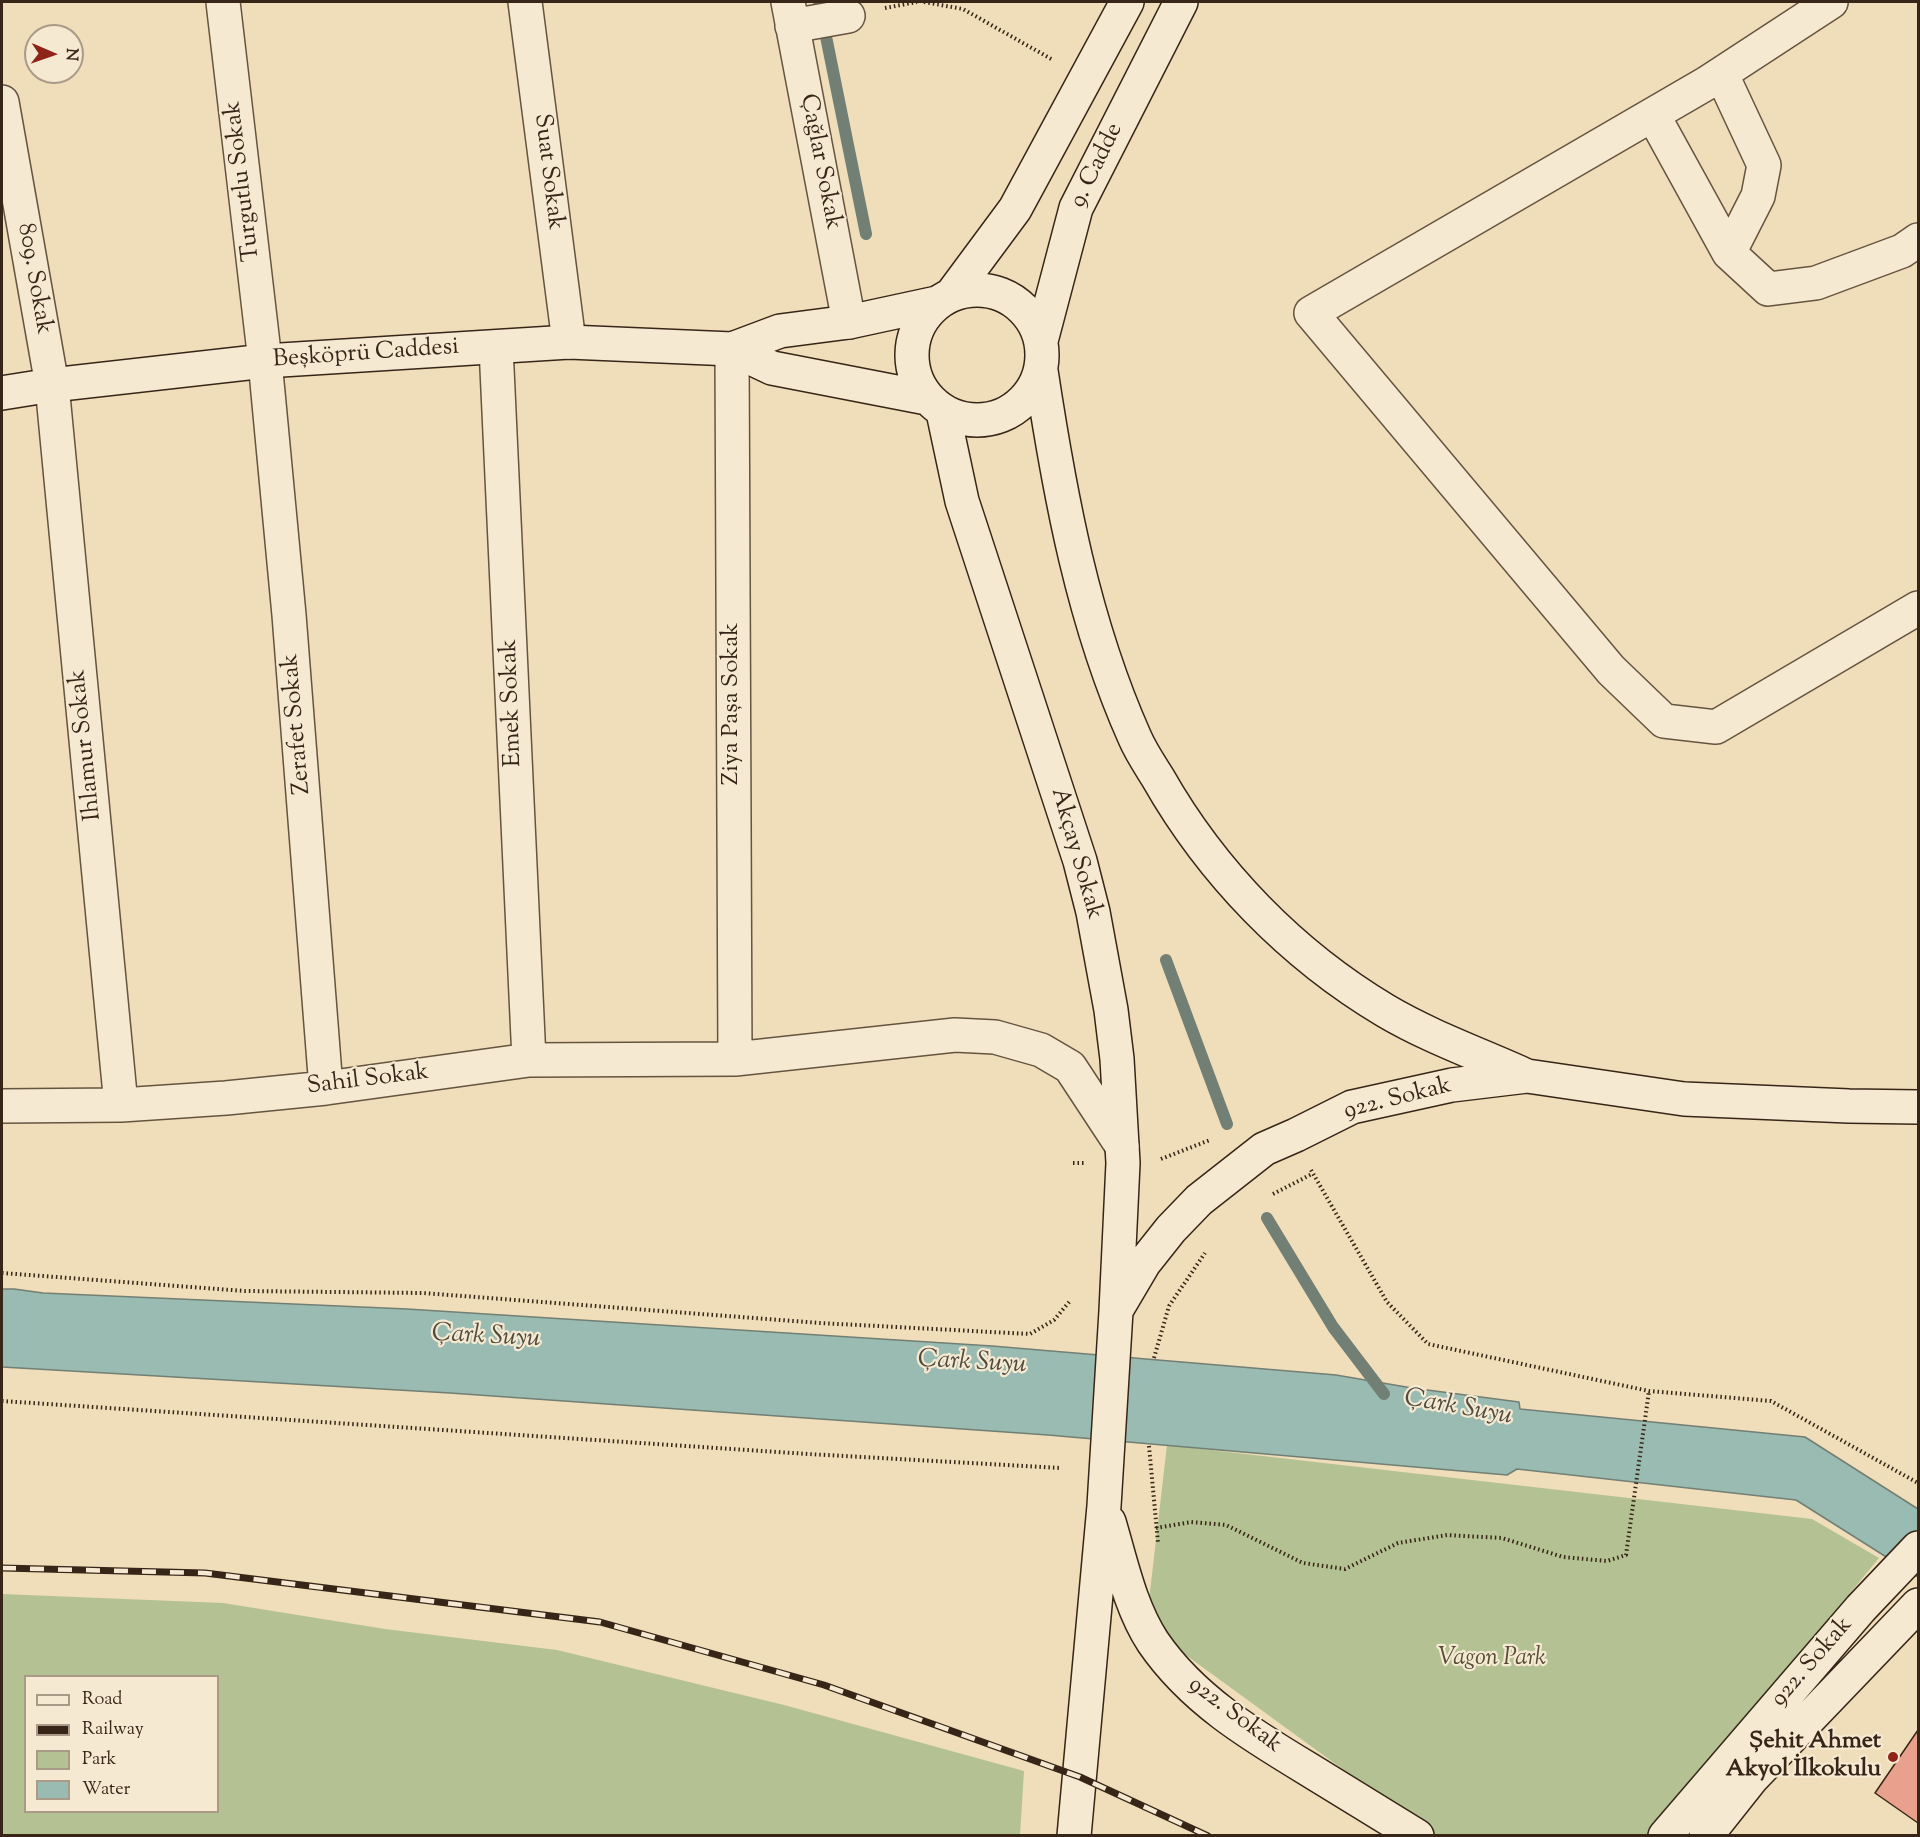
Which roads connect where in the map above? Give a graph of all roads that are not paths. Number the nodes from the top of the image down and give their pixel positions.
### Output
1 (223, 2) edge
2 (525, 2) edge
3 (1127, 2) edge
4 (1181, 2) edge
5 (1831, 2) edge
6 (790, 14) edge
7 (848, 16) dead end
8 (1722, 75) junction
9 (2, 102) edge
10 (1653, 115) junction
11 (1918, 240) edge
12 (1729, 253) junction
13 (945, 299) junction
14 (849, 322) junction
15 (569, 342) junction
16 (496, 347) junction
17 (732, 349) junction
18 (1041, 356) junction
19 (265, 361) junction
20 (52, 385) junction
21 (2, 393) edge
22 (935, 405) junction
23 (1918, 608) edge
24 (735, 1059) junction
25 (529, 1060) junction
26 (1527, 1076) junction
27 (326, 1088) junction
28 (122, 1105) junction
29 (2, 1106) edge
30 (1918, 1107) edge
31 (1122, 1146) junction
32 (1116, 1311) junction
33 (1104, 1506) junction
34 (1918, 1548) edge
35 (1918, 1605) edge
36 (1074, 1836) edge
37 (1417, 1836) edge
38 (1665, 1836) edge
39 (1706, 1836) edge

1 - 19 street, Turgutlu Sokak
2 - 15 street, Suat Sokak
3 - 13 street
4 - 18 street, 9. Cadde
5 - 8 street
6 - 7 street
6 - 14 street, Çağlar Sokak
8 - 10 street
8 - 12 street
9 - 20 street, 809. Sokak
10 - 12 street
10 - 23 street
11 - 12 street
13 - 14 street
13 - 18 street
13 - 22 street
14 - 17 street
15 - 16 street, Beşköprü Caddesi
15 - 17 street, Beşköprü Caddesi
16 - 19 street, Beşköprü Caddesi
16 - 25 street, Emek Sokak
17 - 22 street
17 - 24 street, Ziya Paşa Sokak
18 - 22 street
18 - 26 street
19 - 20 street, Beşköprü Caddesi
19 - 27 street, Zerafet Sokak
20 - 21 street, Beşköprü Caddesi
20 - 28 street, Ihlamur Sokak
22 - 31 street, Akçay Sokak
24 - 25 street, Sahil Sokak
24 - 31 street, Sahil Sokak
25 - 27 street, Sahil Sokak
26 - 30 street, 922. Sokak
26 - 32 street, 922. Sokak
27 - 28 street, Sahil Sokak
28 - 29 street, Sahil Sokak
31 - 32 street, Akçay Sokak
32 - 33 street, 922. Sokak
33 - 36 street, 922. Sokak
33 - 37 street, 922. Sokak
34 - 38 street, 922. Sokak
35 - 39 street, 922. Sokak

